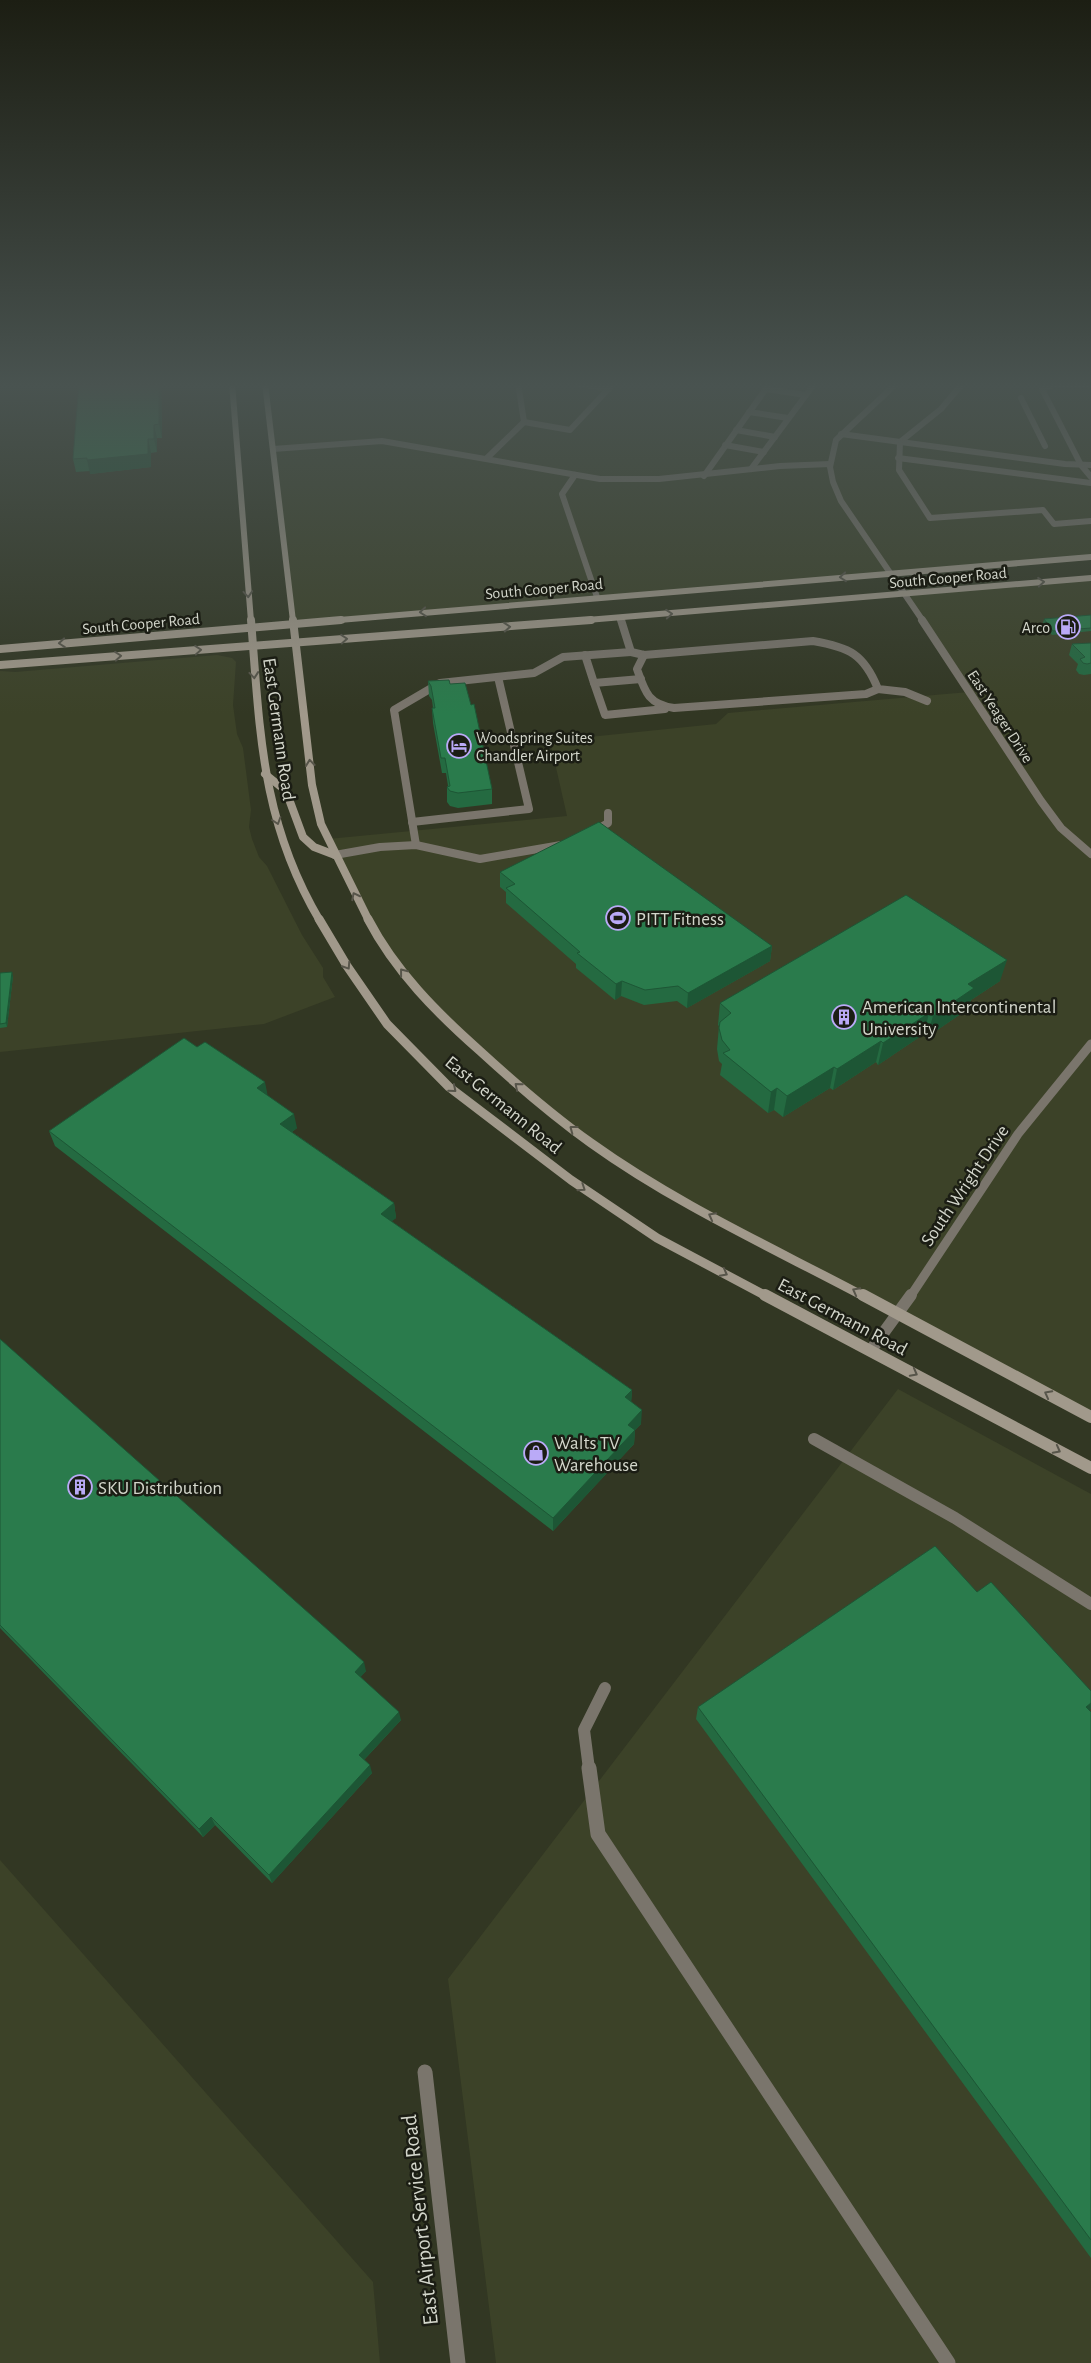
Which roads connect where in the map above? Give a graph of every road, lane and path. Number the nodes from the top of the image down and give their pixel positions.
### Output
1 (240, 493) edge
2 (278, 493) edge
3 (562, 493) edge
4 (838, 493) edge
5 (914, 493) edge
6 (1091, 521) edge
7 (1091, 558) edge
8 (892, 573) junction
9 (1091, 578) edge
10 (905, 594) junction
11 (598, 597) junction
12 (620, 618) junction
13 (293, 623) junction
14 (250, 627) junction
15 (296, 642) junction
16 (251, 646) junction
17 (0, 649) edge
18 (631, 652) junction
19 (586, 655) junction
20 (644, 655) junction
21 (0, 665) edge
22 (498, 676) junction
23 (641, 679) junction
24 (594, 683) junction
25 (878, 688) junction
26 (927, 701) dead end
27 (666, 709) junction
28 (265, 774) junction
29 (608, 813) dead end
30 (412, 822) junction
31 (585, 836) edge
32 (570, 842) edge
33 (416, 845) junction
34 (1091, 854) edge
35 (335, 855) junction
36 (1091, 1044) edge
37 (899, 1314) junction
38 (871, 1350) junction
39 (1091, 1417) edge
40 (814, 1439) dead end
41 (1091, 1468) edge
42 (1091, 1604) edge
43 (605, 1688) dead end
44 (426, 2072) dead end
45 (458, 2363) edge
46 (948, 2363) edge

1 -> 14 main road, East Germann Road
2 - 13 main road, East Germann Road
3 - 11 street
4 - 8 street, East Yeager Drive
5 - 6 street
7 - 8 main road, South Cooper Road
8 - 10 street, East Yeager Drive
8 -> 11 main road, South Cooper Road
10 -> 9 main road, South Cooper Road
12 -> 10 main road, South Cooper Road
10 - 34 street, East Yeager Drive
11 -> 13 main road, South Cooper Road
15 -> 12 main road, South Cooper Road
12 - 18 street
13 - 14 main road, South Cooper Road
13 - 15 main road, East Germann Road
14 - 16 main road, East Germann Road
14 -> 17 main road, South Cooper Road
15 - 16 main road, South Cooper Road
35 -> 15 main road, East Germann Road
21 -> 16 main road, South Cooper Road
16 -> 28 main road, East Germann Road
18 - 19 street
18 - 20 street
19 - 22 street
19 - 24 street
20 - 23 street
20 - 25 street
22 - 30 street
22 - 30 street
23 - 24 street
23 - 27 street
24 - 27 street
25 - 26 street
25 - 27 street
28 - 35 main road
28 -> 38 main road, East Germann Road
29 - 31 street
30 - 33 street
32 - 33 street
33 - 35 street
37 -> 35 main road, East Germann Road
36 - 37 street, South Wright Drive
37 - 38 street, South Wright Drive
39 -> 37 main road, East Germann Road
38 -> 41 main road, East Germann Road
40 - 42 street
43 - 46 street
44 - 45 street, East Airport Service Road

